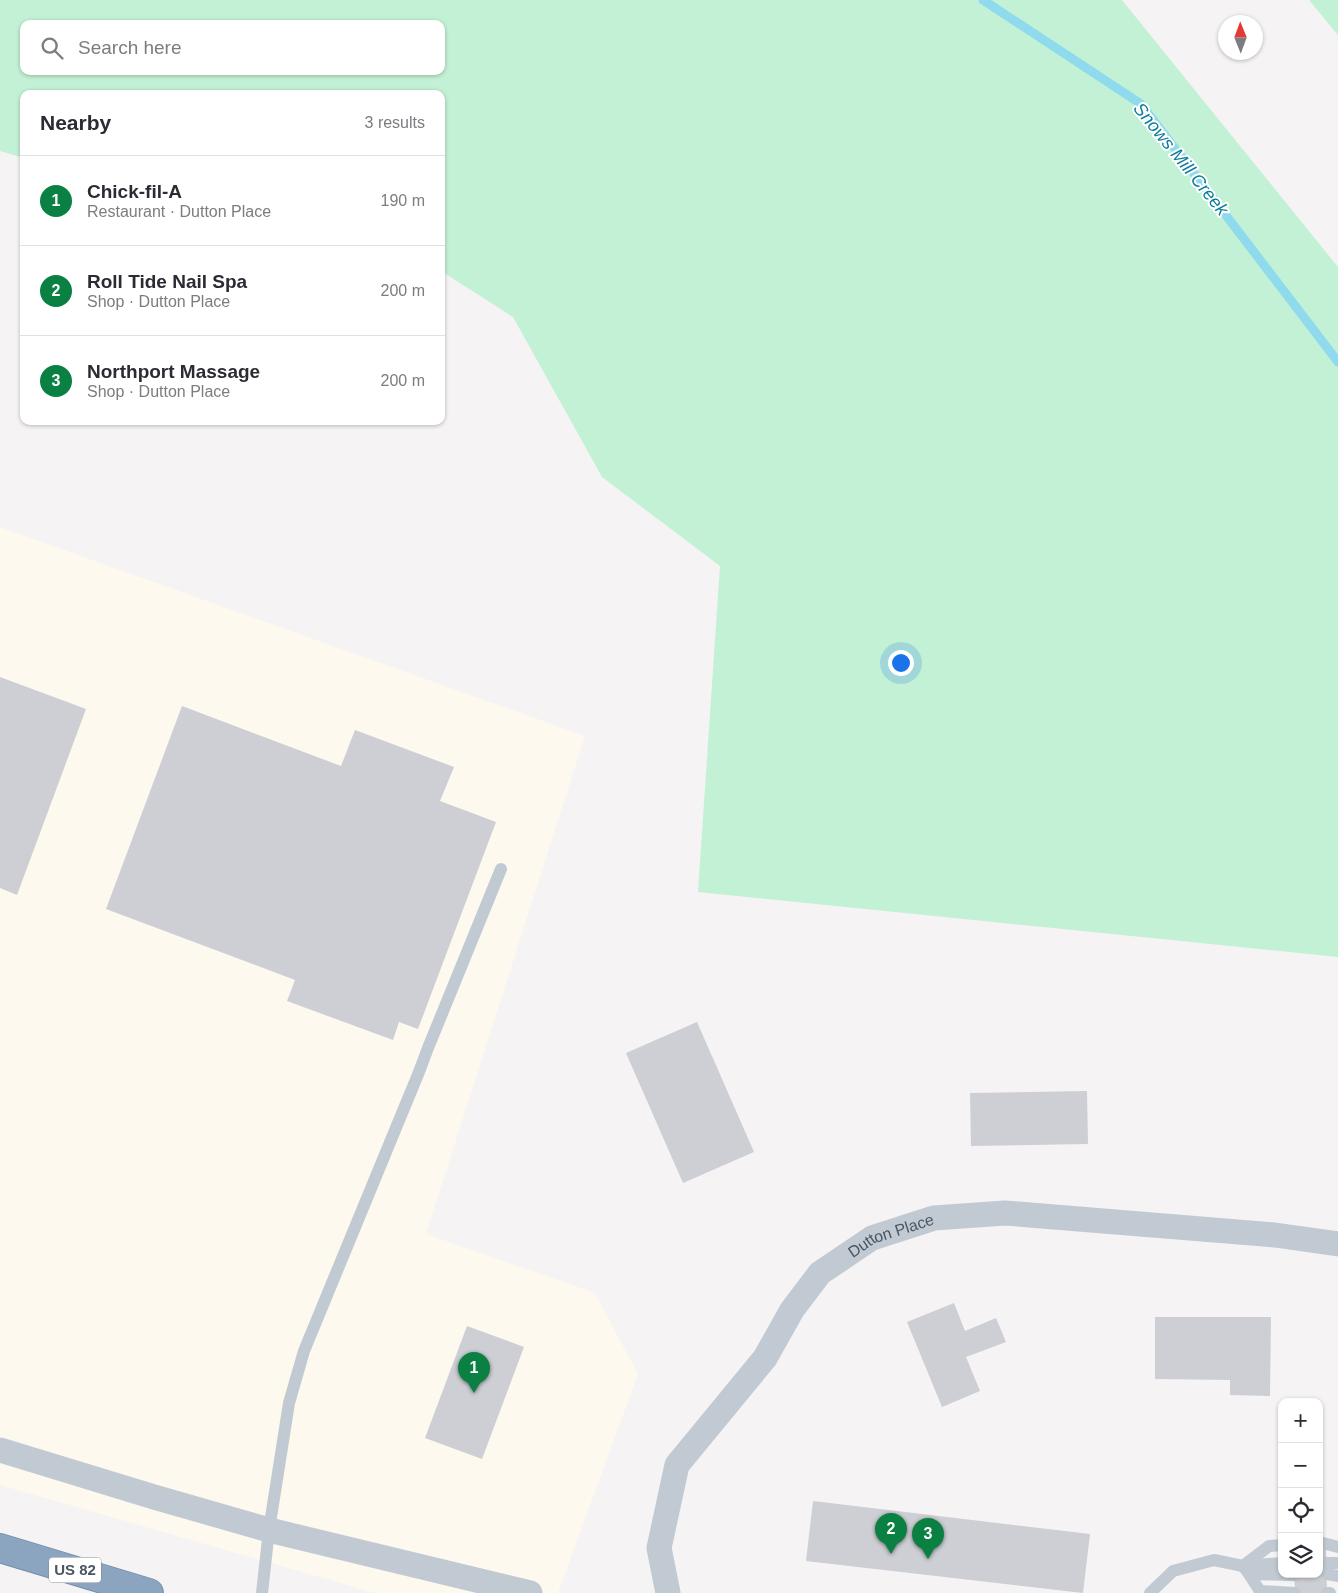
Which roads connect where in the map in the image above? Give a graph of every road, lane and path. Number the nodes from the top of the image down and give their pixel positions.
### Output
1 (500, 869) dead end
2 (1338, 1244) edge
3 (0, 1450) edge
4 (269, 1530) junction
5 (1323, 1543) edge
6 (1278, 1545) edge
7 (1338, 1547) edge
8 (0, 1548) edge
9 (1278, 1564) edge
10 (1246, 1570) junction
11 (1278, 1574) edge
12 (1260, 1592) edge
13 (149, 1593) edge
14 (262, 1593) edge
15 (530, 1593) edge
16 (668, 1593) edge
17 (1150, 1593) edge
18 (1295, 1593) edge

1 - 4 lane
2 - 16 street, Dutton Place
3 - 4 street
4 - 14 lane
4 - 15 street
5 - 7 lane
6 - 10 lane
8 - 13 highway, US 82
9 - 10 lane
10 - 11 lane
10 - 12 lane
10 - 17 lane
12 - 18 lane

